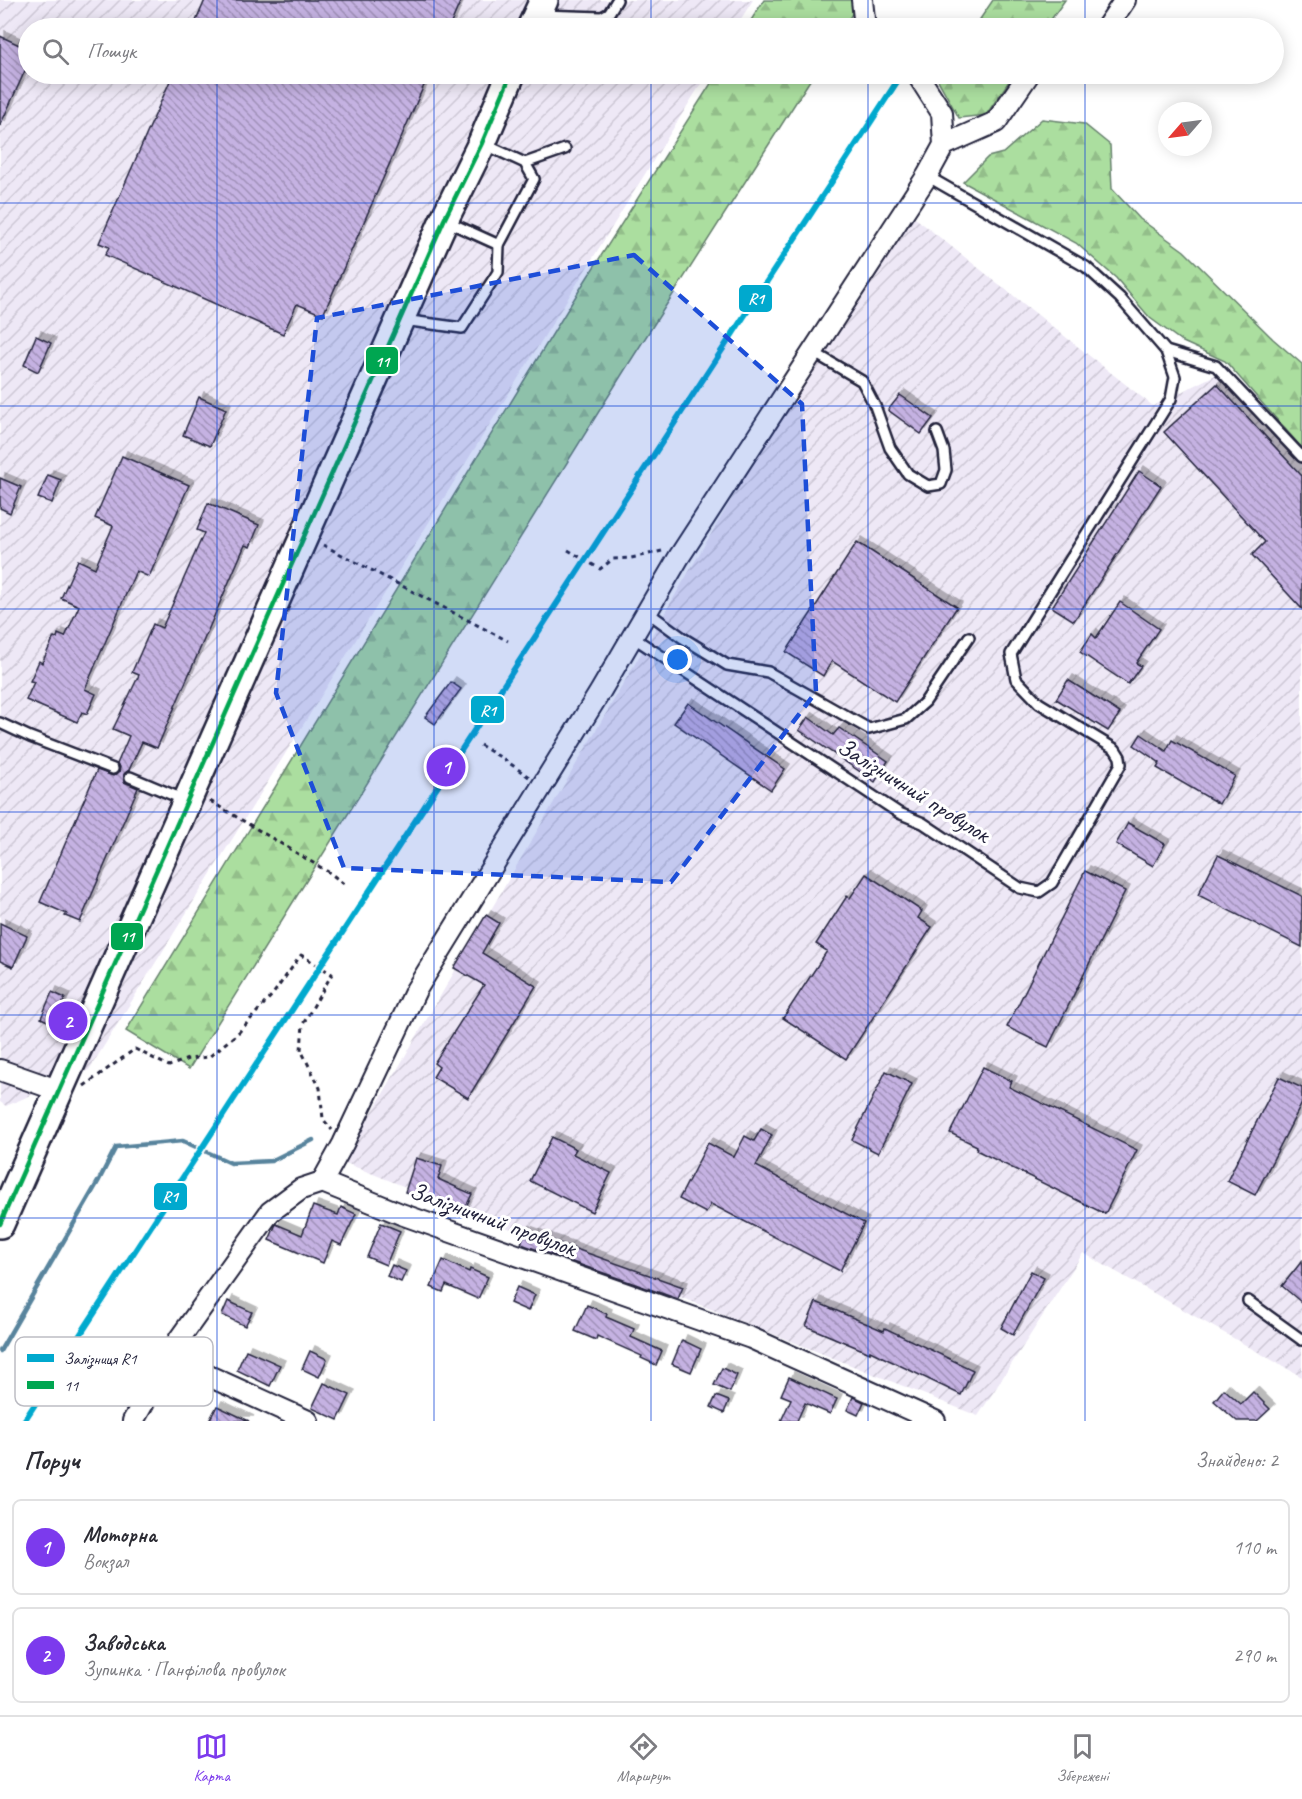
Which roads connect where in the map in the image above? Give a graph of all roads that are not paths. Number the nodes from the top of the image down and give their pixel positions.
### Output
1 (617, 0) edge
2 (862, 0) edge
3 (1125, 0) edge
4 (538, 14) edge
5 (864, 18) edge
6 (1113, 18) edge
7 (507, 84) edge
8 (923, 84) edge
9 (1022, 84) edge
10 (482, 142) junction
11 (945, 145) junction
12 (565, 149) dead end
13 (525, 163) junction
14 (927, 176) junction
15 (444, 220) junction
16 (499, 244) junction
17 (401, 319) junction
18 (1166, 351) junction
19 (813, 352) junction
20 (937, 432) dead end
21 (1302, 457) edge
22 (646, 611) junction
23 (632, 636) junction
24 (969, 637) dead end
25 (0, 723) edge
26 (113, 769) dead end
27 (130, 777) dead end
28 (190, 796) junction
29 (0, 1070) edge
30 (60, 1091) junction
31 (322, 1182) junction
32 (0, 1224) edge
33 (1248, 1301) dead end
34 (181, 1337) edge
35 (1302, 1340) edge
36 (213, 1378) edge
37 (142, 1406) edge
38 (133, 1421) edge
39 (308, 1421) edge
40 (935, 1421) edge

1 - 4 lane
2 - 5 street
3 - 6 street
7 - 10 main road
8 - 11 street
9 - 11 street
10 - 13 lane
10 - 15 main road
11 - 14 street
12 - 13 lane
13 - 16 lane
14 - 18 lane
14 - 19 street
15 - 16 lane
15 - 17 main road
16 - 17 lane
17 - 28 main road
18 - 21 lane
18 - 23 lane, Залізничний провулок
19 - 20 lane
19 - 22 street
22 - 23 street
22 - 24 lane
23 - 31 street
25 - 26 lane
27 - 28 lane
28 - 30 main road
29 - 30 street
30 - 32 main road
31 - 34 street
31 - 40 street, Залізничний провулок
33 - 35 lane
36 - 39 street
37 - 38 street

